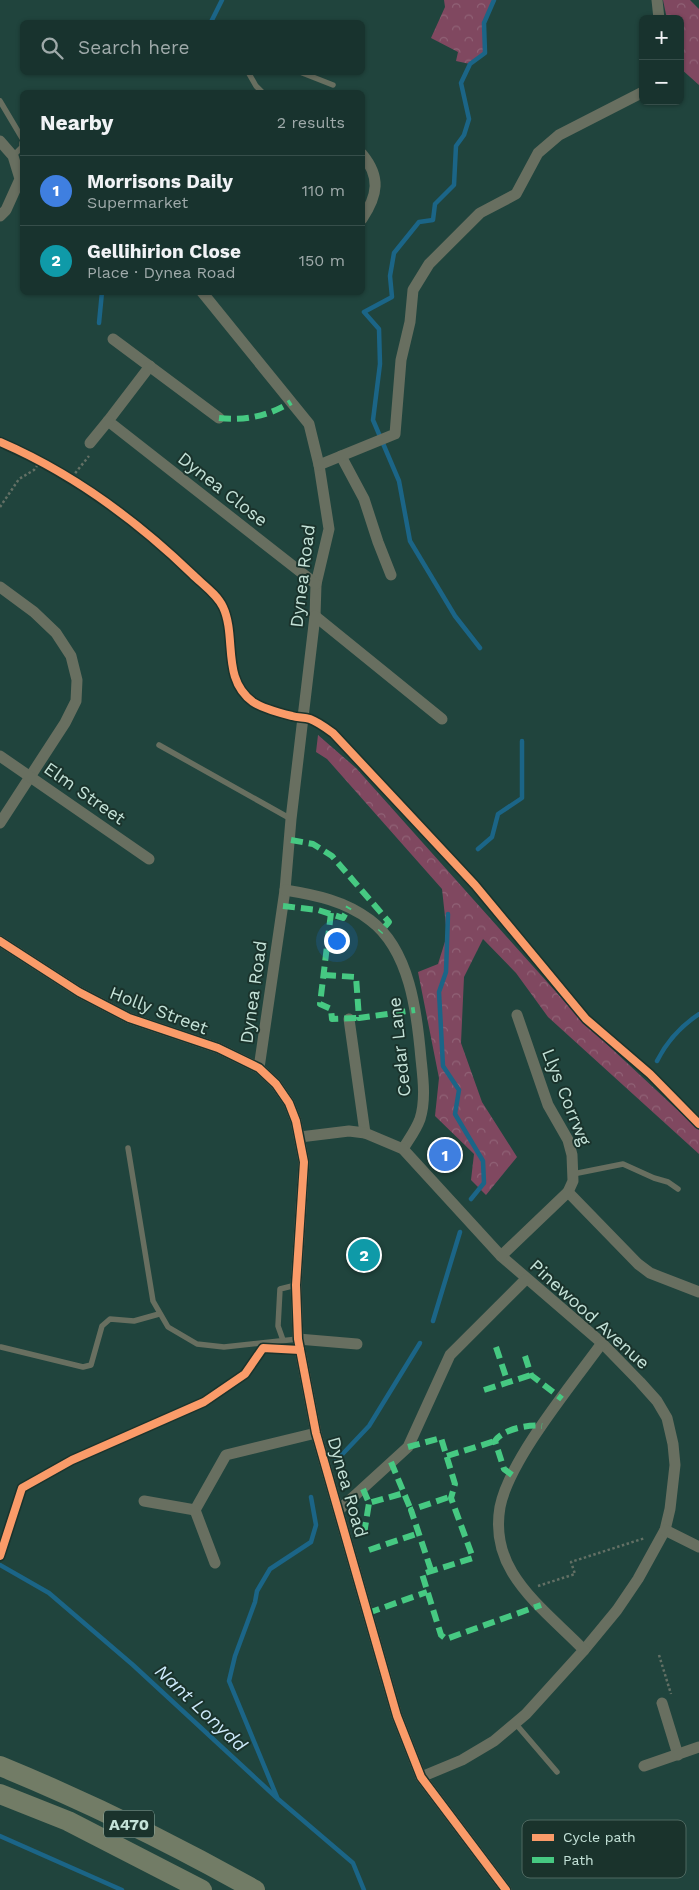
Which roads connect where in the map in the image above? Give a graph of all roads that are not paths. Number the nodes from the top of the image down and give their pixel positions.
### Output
1 (657, 0) edge
2 (659, 15) edge
3 (250, 75) edge
4 (308, 75) edge
5 (333, 84) dead end
6 (260, 90) edge
7 (639, 94) edge
8 (0, 101) edge
9 (20, 135) edge
10 (0, 140) edge
11 (20, 149) edge
12 (13, 156) junction
13 (365, 158) edge
14 (365, 214) edge
15 (0, 216) edge
16 (204, 295) edge
17 (113, 339) dead end
18 (150, 366) junction
19 (219, 418) dead end
20 (108, 421) junction
21 (90, 443) road end
22 (341, 456) junction
23 (319, 465) junction
24 (391, 575) dead end
25 (316, 584) junction
26 (0, 587) edge
27 (315, 616) junction
28 (442, 719) dead end
29 (159, 745) dead end
30 (0, 756) edge
31 (30, 776) junction
32 (291, 819) junction
33 (0, 823) edge
34 (149, 859) dead end
35 (285, 890) junction
36 (0, 941) edge
37 (517, 1015) dead end
38 (349, 1020) dead end
39 (259, 1068) junction
40 (365, 1133) junction
41 (300, 1137) junction
42 (128, 1148) dead end
43 (403, 1149) junction
44 (573, 1174) junction
45 (678, 1189) dead end
46 (568, 1192) junction
47 (501, 1256) junction
48 (526, 1280) junction
49 (296, 1285) junction
50 (699, 1292) edge
51 (159, 1314) junction
52 (298, 1339) junction
53 (283, 1340) junction
54 (602, 1343) junction
55 (357, 1344) dead end
56 (1, 1347) edge
57 (316, 1433) junction
58 (144, 1501) dead end
59 (196, 1510) junction
60 (339, 1510) junction
61 (665, 1531) junction
62 (699, 1547) edge
63 (215, 1563) dead end
64 (584, 1650) junction
65 (662, 1703) road end
66 (515, 1723) junction
67 (699, 1748) edge
68 (678, 1754) junction
69 (0, 1766) edge
70 (644, 1766) dead end
71 (557, 1772) dead end
72 (421, 1777) junction
73 (0, 1794) edge
74 (202, 1890) edge
75 (255, 1890) edge
76 (506, 1890) edge

1 - 2 street
3 - 6 lane
4 - 5 lane
7 - 22 street
8 - 9 lane
10 - 12 street
11 - 12 lane
12 - 15 street
13 - 14 street
16 - 23 street, Dynea Road
17 - 18 street
18 - 19 street
18 - 20 street
20 - 21 street
20 - 25 street, Dynea Close
22 - 23 street
22 - 24 street
23 - 25 street, Dynea Road
25 - 27 street, Dynea Road
26 - 31 street
27 - 28 street
27 - 32 street, Dynea Road
29 - 32 lane
30 - 31 street, Elm Street
31 - 33 street
31 - 34 street, Elm Street
32 - 35 street, Dynea Road
35 - 39 street, Dynea Road
35 - 43 street, Cedar Lane
36 - 39 street, Holly Street
37 - 44 street, Llys Corrwg
38 - 40 street
39 - 41 street, Dynea Road
40 - 41 street, Pinewood Avenue
40 - 43 street, Pinewood Avenue
41 - 49 street, Dynea Road
42 - 51 lane
43 - 47 street, Pinewood Avenue
44 - 45 lane
44 - 46 street, Llys Corrwg
46 - 47 street
46 - 50 street
47 - 48 street, Pinewood Avenue
48 - 54 street, Pinewood Avenue
48 - 60 street
49 - 52 street, Dynea Road
49 - 53 lane
51 - 53 lane
51 - 56 lane
52 - 53 lane
52 - 55 street
52 - 57 street, Dynea Road
54 - 61 street, Pinewood Avenue
54 - 64 street
57 - 59 street
57 - 60 street, Dynea Road
58 - 59 street
59 - 63 street
60 - 72 street, Dynea Road
61 - 62 street
61 - 64 street, Pinewood Avenue
64 - 66 street, Pinewood Avenue
65 - 68 street
66 - 71 lane
66 - 72 street, Pinewood Avenue
67 - 68 street
68 - 70 street
69 - 75 highway, A470
72 - 76 street, Dynea Road
73 - 74 highway, A470

